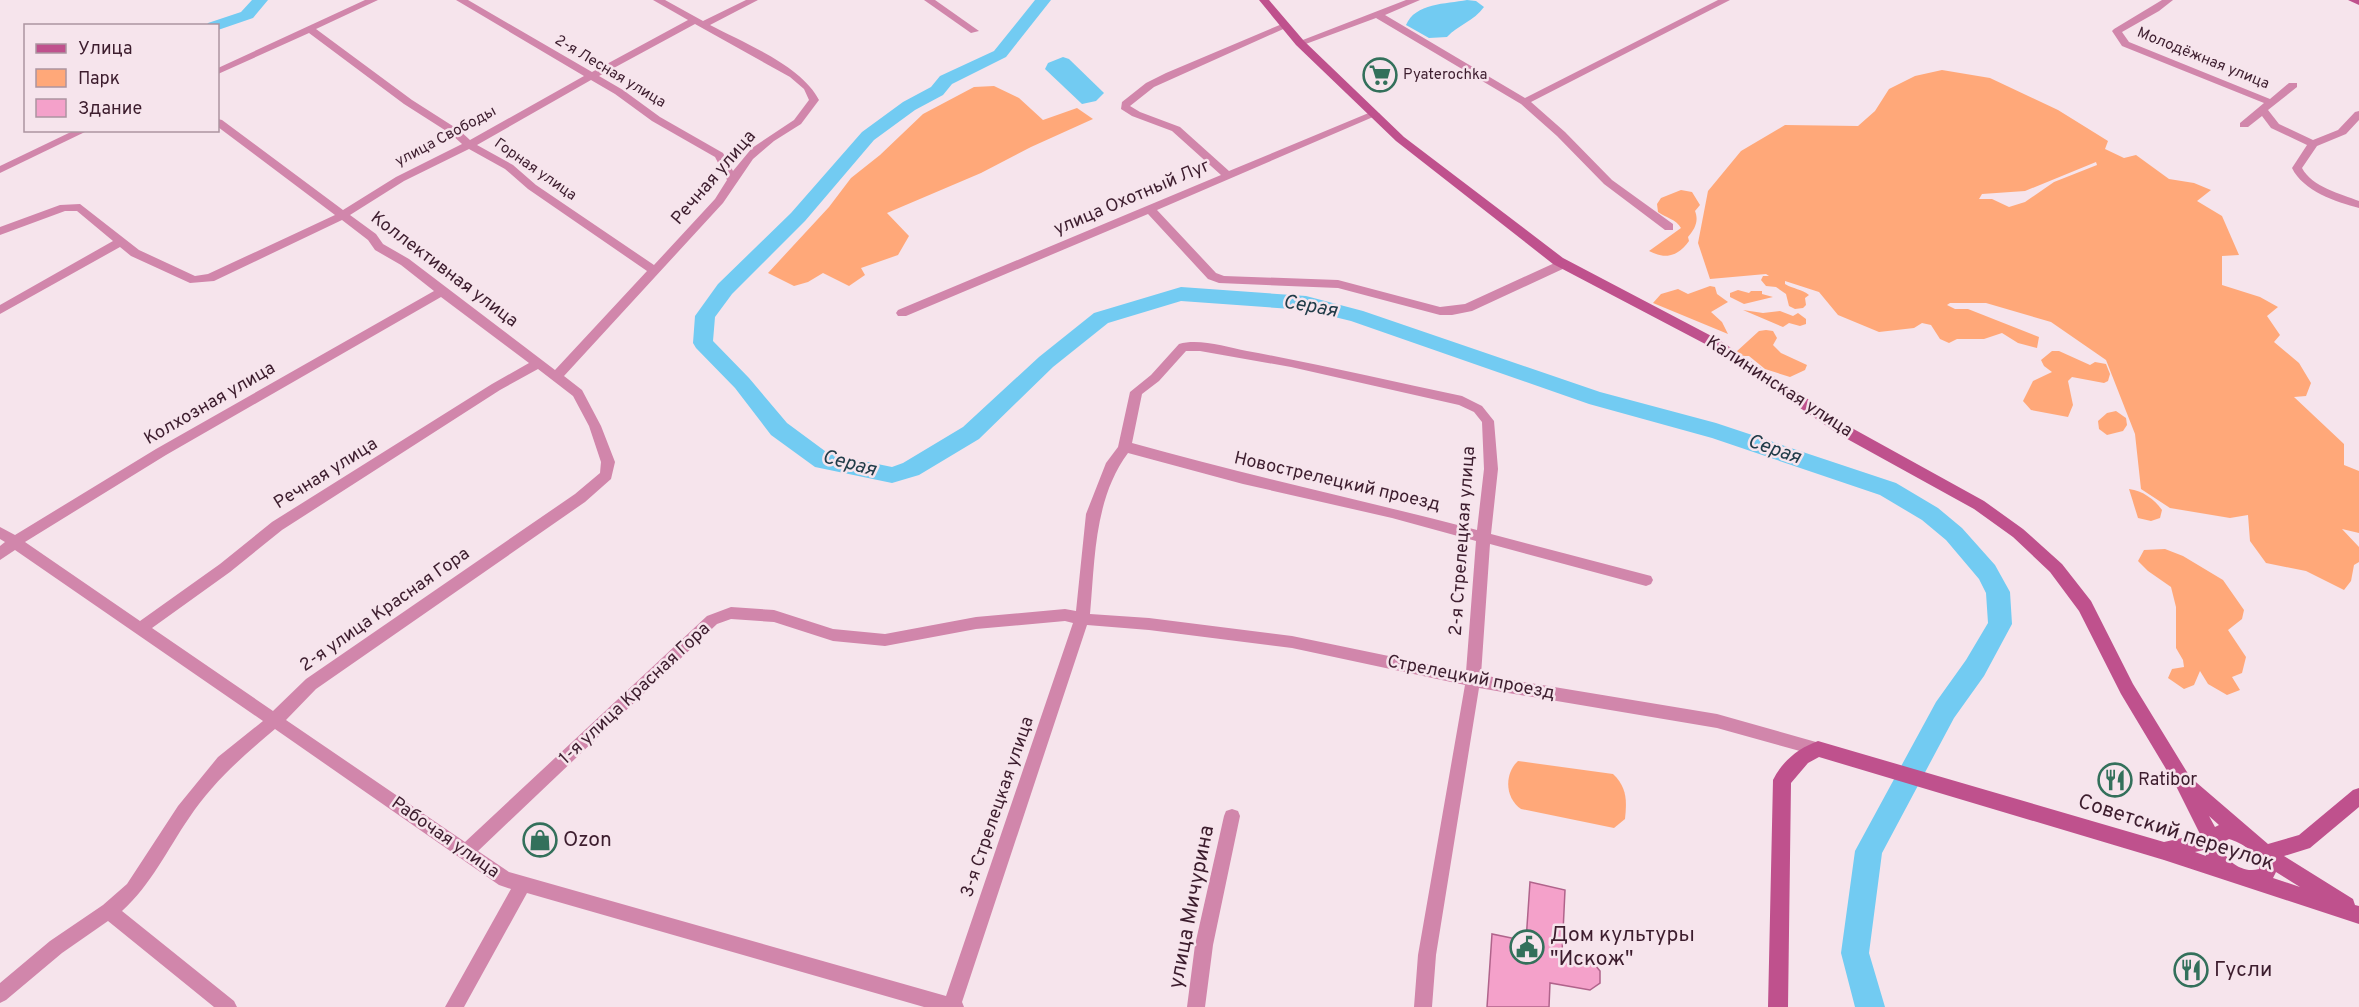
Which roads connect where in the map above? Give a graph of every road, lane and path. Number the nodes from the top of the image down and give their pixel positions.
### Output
1 (373, 0) edge
2 (461, 0) edge
3 (658, 0) edge
4 (753, 0) edge
5 (929, 0) edge
6 (1264, 0) edge
7 (1415, 0) edge
8 (1725, 0) edge
9 (2168, 0) edge
10 (2353, 0) edge
11 (2359, 2) edge
12 (1377, 14) junction
13 (699, 23) junction
14 (1285, 26) junction
15 (311, 30) junction
16 (974, 31) dead end
17 (1300, 43) junction
18 (219, 71) edge
19 (590, 76) junction
20 (2293, 85) dead end
21 (1525, 102) junction
22 (2272, 103) junction
23 (2263, 110) junction
24 (1375, 114) junction
25 (2359, 114) edge
26 (219, 123) edge
27 (2244, 125) dead end
28 (80, 132) edge
29 (2313, 144) junction
30 (469, 145) junction
31 (0, 170) edge
32 (1227, 176) junction
33 (733, 181) junction
34 (2359, 205) edge
35 (1149, 208) junction
36 (343, 215) junction
37 (1669, 227) dead end
38 (0, 231) edge
39 (122, 241) junction
40 (1563, 264) junction
41 (655, 271) junction
42 (442, 292) junction
43 (0, 310) edge
44 (902, 313) dead end
45 (539, 363) junction
46 (557, 376) junction
47 (1136, 392) joint
48 (1124, 448) junction
49 (606, 475) joint
50 (0, 532) edge
51 (1483, 536) junction
52 (16, 541) junction
53 (0, 554) edge
54 (1646, 580) dead end
55 (1082, 619) junction
56 (141, 628) junction
57 (1473, 680) junction
58 (275, 720) junction
59 (1818, 749) junction
60 (1857, 759) joint
61 (2181, 778) junction
62 (2359, 796) edge
63 (1232, 816) dead end
64 (2243, 835) junction
65 (2212, 840) junction
66 (2163, 851) junction
67 (466, 852) junction
68 (2264, 854) junction
69 (2240, 877) junction
70 (522, 885) junction
71 (109, 912) junction
72 (2359, 914) edge
73 (0, 994) edge
74 (228, 1007) edge
75 (454, 1007) edge
76 (952, 1007) edge
77 (1196, 1007) edge
78 (1423, 1007) edge
79 (1778, 1007) edge

1 - 15 street
2 - 19 street, 2-я Лесная улица
3 - 13 street
4 - 13 street, улица Свободы
5 - 16 street
6 - 14 street, Калининская улица
7 - 12 street
8 - 21 street
9 - 22 street, Молодёжная улица
10 - 11 street
12 - 17 street
12 - 21 street
13 - 19 street, улица Свободы
13 - 33 street, Речная улица
14 - 17 street, Калининская улица
14 - 32 street
15 - 18 street
15 - 30 street, Горная улица
17 - 24 street, Калининская улица
19 - 30 street, улица Свободы
19 - 33 street, 2-я Лесная улица
20 - 22 street
21 - 37 street
22 - 23 street
23 - 27 street
23 - 29 street
24 - 32 street, улица Охотный Луг
24 - 40 street, Калининская улица
25 - 29 street
26 - 36 street, Коллективная улица
28 - 31 street
29 - 34 street
30 - 36 street, улица Свободы
30 - 41 street, Горная улица
32 - 35 street, улица Охотный Луг
33 - 41 street, Речная улица
35 - 40 street
35 - 44 street, улица Охотный Луг
36 - 39 street, улица Свободы
36 - 42 street, Коллективная улица
38 - 39 street
39 - 43 street
40 - 61 street, Калининская улица
41 - 46 street, Речная улица
42 - 45 street, Коллективная улица
42 - 52 street, Колхозная улица
45 - 46 street, Коллективная улица
45 - 56 street, Речная улица
46 - 49 street, Коллективная улица
47 - 48 street, 3-я Стрелецкая улица
47 - 51 street, 2-я Стрелецкая улица
48 - 51 street, Новострелецкий проезд
48 - 55 street, 3-я Стрелецкая улица
49 - 58 street, 2-я улица Красная Гора
50 - 52 street, Рабочая улица
51 - 54 street, Новострелецкий проезд
51 - 57 street, 2-я Стрелецкая улица
52 - 53 street, Колхозная улица
52 - 56 street, Рабочая улица
55 - 57 street, Стрелецкий проезд
55 - 67 street, 1-я улица Красная Гора
55 - 76 street, 3-я Стрелецкая улица
56 - 58 street, Рабочая улица
57 - 59 street, Стрелецкий проезд
57 - 78 street, 2-я Стрелецкая улица
58 - 67 street, Рабочая улица
58 - 71 street, 2-я улица Красная Гора
59 - 60 street, Стрелецкий проезд
59 - 79 street
60 - 66 street, Советский переулок
61 - 64 street
61 - 65 street
62 - 68 street
63 - 77 street, улица Мичурина
64 - 65 street
64 - 68 street
65 - 66 street
65 - 69 street
66 - 69 street, Советский переулок
67 - 70 street, Рабочая улица
68 - 69 street
68 - 72 street
69 - 72 street, Советский переулок
70 - 75 street
70 - 76 street, Рабочая улица
71 - 73 street, 2-я улица Красная Гора
71 - 74 street

